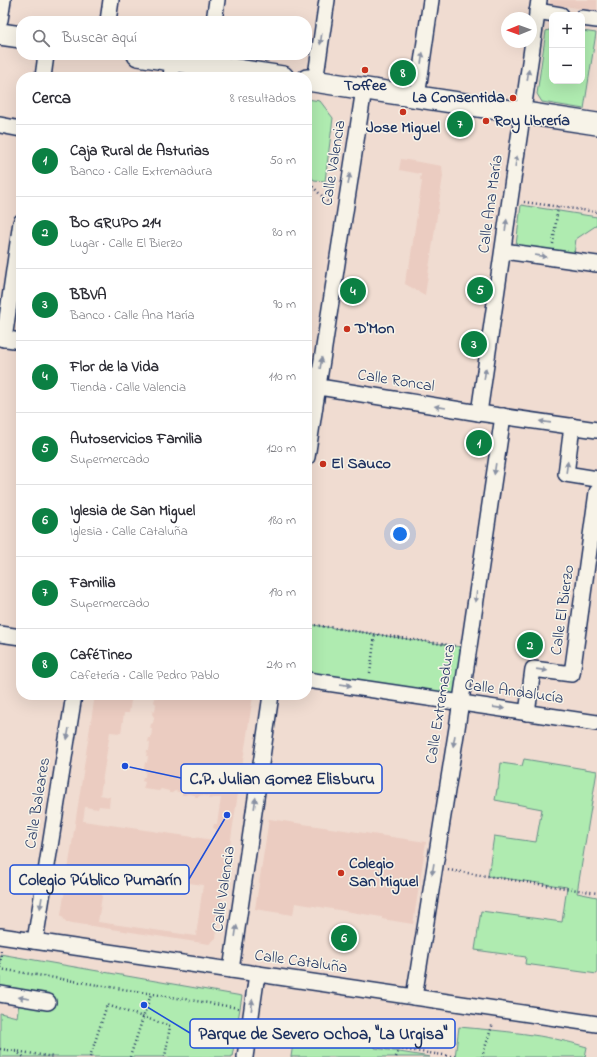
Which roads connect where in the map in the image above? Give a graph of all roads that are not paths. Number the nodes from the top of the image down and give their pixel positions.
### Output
1 (3, 0) edge
2 (111, 0) edge
3 (217, 0) edge
4 (327, 0) edge
5 (431, 0) edge
6 (538, 6) edge
7 (553, 12) edge
8 (109, 16) edge
9 (215, 16) edge
10 (585, 18) edge
11 (0, 20) edge
12 (597, 20) edge
13 (0, 34) edge
14 (16, 36) edge
15 (45, 60) edge
16 (150, 60) edge
17 (208, 60) edge
18 (172, 69) edge
19 (43, 72) edge
20 (261, 72) edge
21 (312, 76) edge
22 (312, 81) edge
23 (364, 89) junction
24 (416, 97) junction
25 (523, 113) junction
26 (597, 124) edge
27 (0, 125) edge
28 (16, 128) edge
29 (503, 251) junction
30 (16, 253) edge
31 (597, 264) edge
32 (2, 338) edge
33 (16, 340) edge
34 (312, 386) edge
35 (479, 413) junction
36 (503, 416) junction
37 (572, 426) junction
38 (597, 430) edge
39 (597, 479) edge
40 (597, 492) edge
41 (0, 634) edge
42 (16, 636) edge
43 (312, 681) edge
44 (73, 700) edge
45 (270, 700) edge
46 (460, 702) junction
47 (527, 713) junction
48 (597, 723) edge
49 (0, 936) edge
50 (35, 941) junction
51 (231, 970) junction
52 (257, 974) junction
53 (0, 994) edge
54 (414, 997) junction
55 (48, 1002) dead end
56 (597, 1024) edge
57 (245, 1057) edge

1 - 11 street
2 - 8 street
3 - 9 street
4 -> 21 street
24 -> 5 street
6 - 7 street
25 -> 6 street, Calle Ana María
10 - 12 street
13 - 14 street
15 - 19 street
16 - 18 street
17 - 18 street
17 - 20 street
22 - 23 street
23 - 24 street
34 -> 23 street, Calle Valencia
24 - 25 street
25 - 26 street
29 -> 25 street, Calle Ana María
27 - 28 street
29 -> 31 street
35 -> 29 street, Calle Ana María
30 - 32 street
32 - 33 street
35 -> 34 street, Calle Roncal
35 - 36 street, Calle Roncal
37 -> 36 street, Calle Roncal
36 -> 46 street, Calle Extremadura
37 - 38 street, Calle Roncal
39 -> 37 street
47 -> 40 street, Calle El Bierzo
41 - 42 street
43 -> 46 street, Calle Andalucía
44 -> 50 street, Calle Baleares
51 -> 45 street, Calle Valencia
46 -> 47 street, Calle Andalucía
46 -> 54 street, Calle Extremadura
47 - 48 street, Calle Andalucía
49 - 50 street, Calle Cataluña
50 - 51 street, Calle Cataluña
51 - 52 street, Calle Cataluña
52 - 54 street, Calle Cataluña
57 -> 52 street
55 -> 53 street
54 - 56 street, Calle Cataluña

